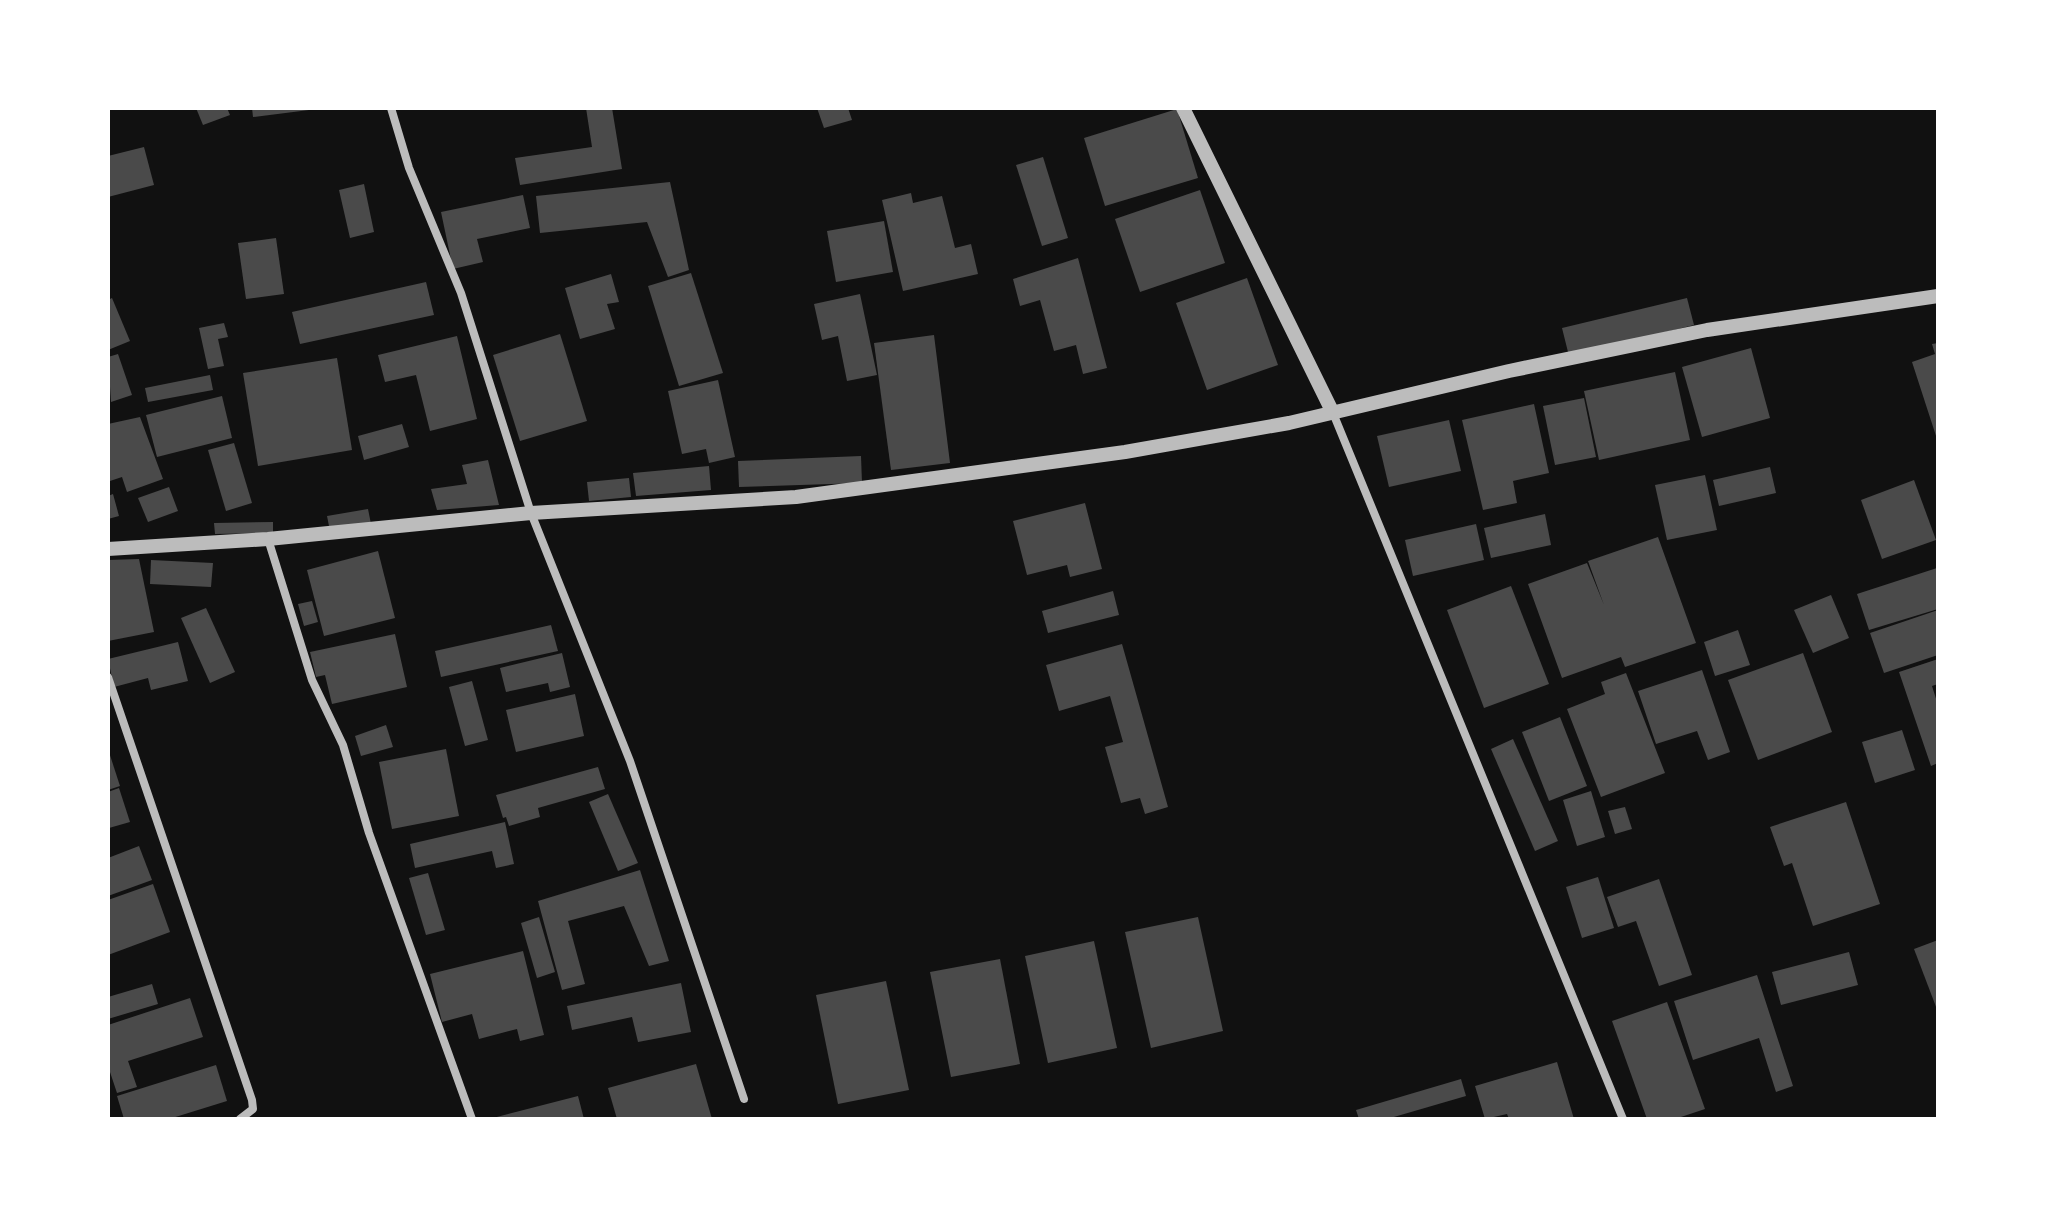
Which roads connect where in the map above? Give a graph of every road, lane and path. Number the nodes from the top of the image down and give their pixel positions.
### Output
1 (391, 108) edge
2 (1183, 108) edge
3 (1938, 296) edge
4 (1333, 413) junction
5 (531, 513) junction
6 (268, 539) junction
7 (108, 549) edge
8 (108, 677) edge
9 (744, 1099) dead end
10 (240, 1119) edge
11 (472, 1119) edge
12 (1623, 1119) edge

1 - 5 street
2 - 4 street
3 - 4 street
4 - 5 street
4 - 12 street
5 - 6 street
5 - 9 street
6 - 7 street
6 - 11 street
8 - 10 street

